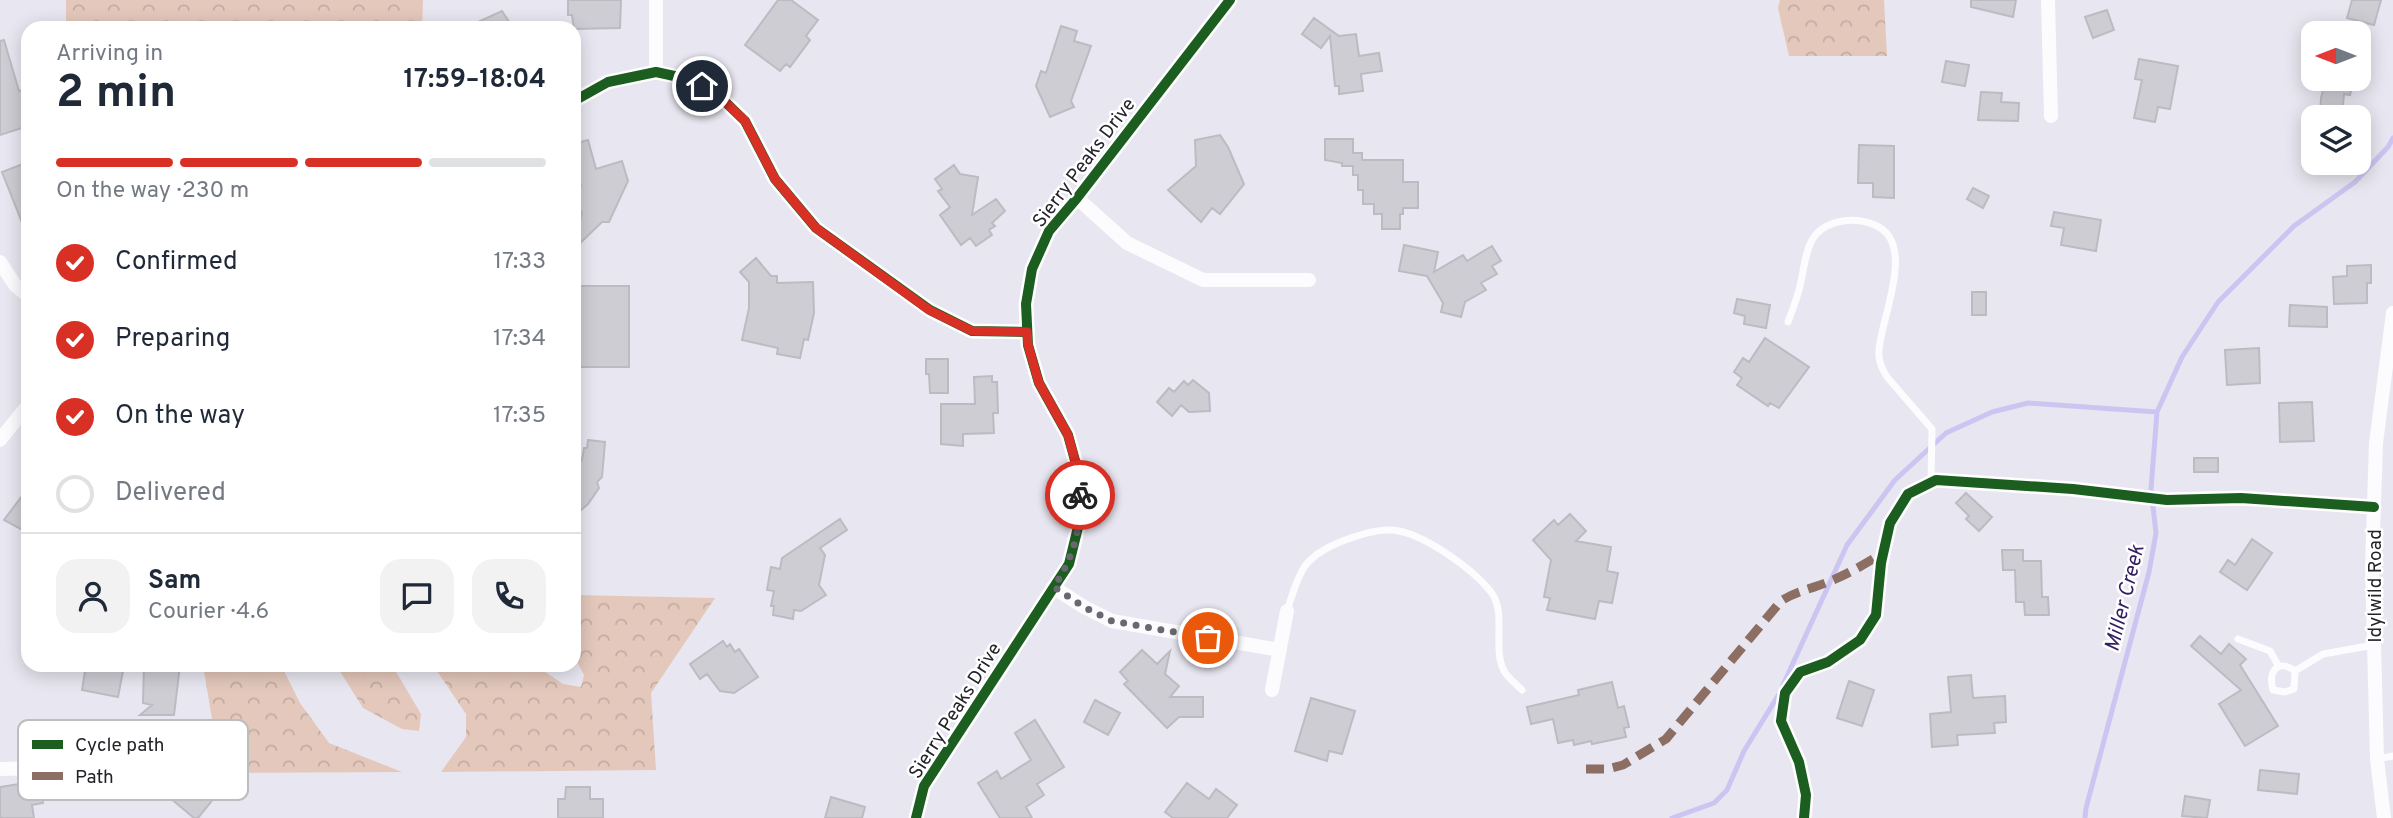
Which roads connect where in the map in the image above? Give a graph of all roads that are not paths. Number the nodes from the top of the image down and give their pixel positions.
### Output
1 (656, 0) edge
2 (1230, 0) edge
3 (2048, 0) edge
4 (656, 72) junction
5 (581, 97) edge
6 (2051, 116) dead end
7 (1077, 198) junction
8 (0, 262) edge
9 (1309, 280) dead end
10 (21, 290) edge
11 (2393, 313) edge
12 (1788, 323) dead end
13 (1027, 332) junction
14 (2388, 383) edge
15 (21, 414) edge
16 (0, 440) edge
17 (1931, 483) junction
18 (2374, 507) junction
19 (1054, 587) junction
20 (1287, 611) joint
21 (2238, 639) dead end
22 (2374, 645) junction
23 (1280, 650) junction
24 (2278, 665) junction
25 (2295, 671) junction
26 (1272, 690) dead end
27 (1522, 690) dead end
28 (2393, 756) edge
29 (2377, 759) junction
30 (0, 769) edge
31 (18, 769) edge
32 (916, 818) edge
33 (1804, 818) edge
34 (2384, 818) edge

1 - 4 street
2 - 7 street, Sierry Peaks Drive
3 - 6 street
4 - 5 street
4 - 13 street
7 - 9 street
7 - 13 street, Sierry Peaks Drive
8 - 10 street
11 - 14 street, Idylwild Road
12 - 17 lane
13 - 19 street, Sierry Peaks Drive
14 - 18 street, Idylwild Road
15 - 16 street
17 - 18 street
17 - 33 street
18 - 22 street, Idylwild Road
19 - 23 street
19 - 32 street, Sierry Peaks Drive
20 - 23 street
20 - 27 lane
21 - 24 lane
22 - 25 lane
22 - 29 street, Idylwild Road
23 - 26 street
24 - 25 lane
24 - 25 lane
28 - 29 lane
29 - 34 street, Idylwild Road
30 - 31 street

